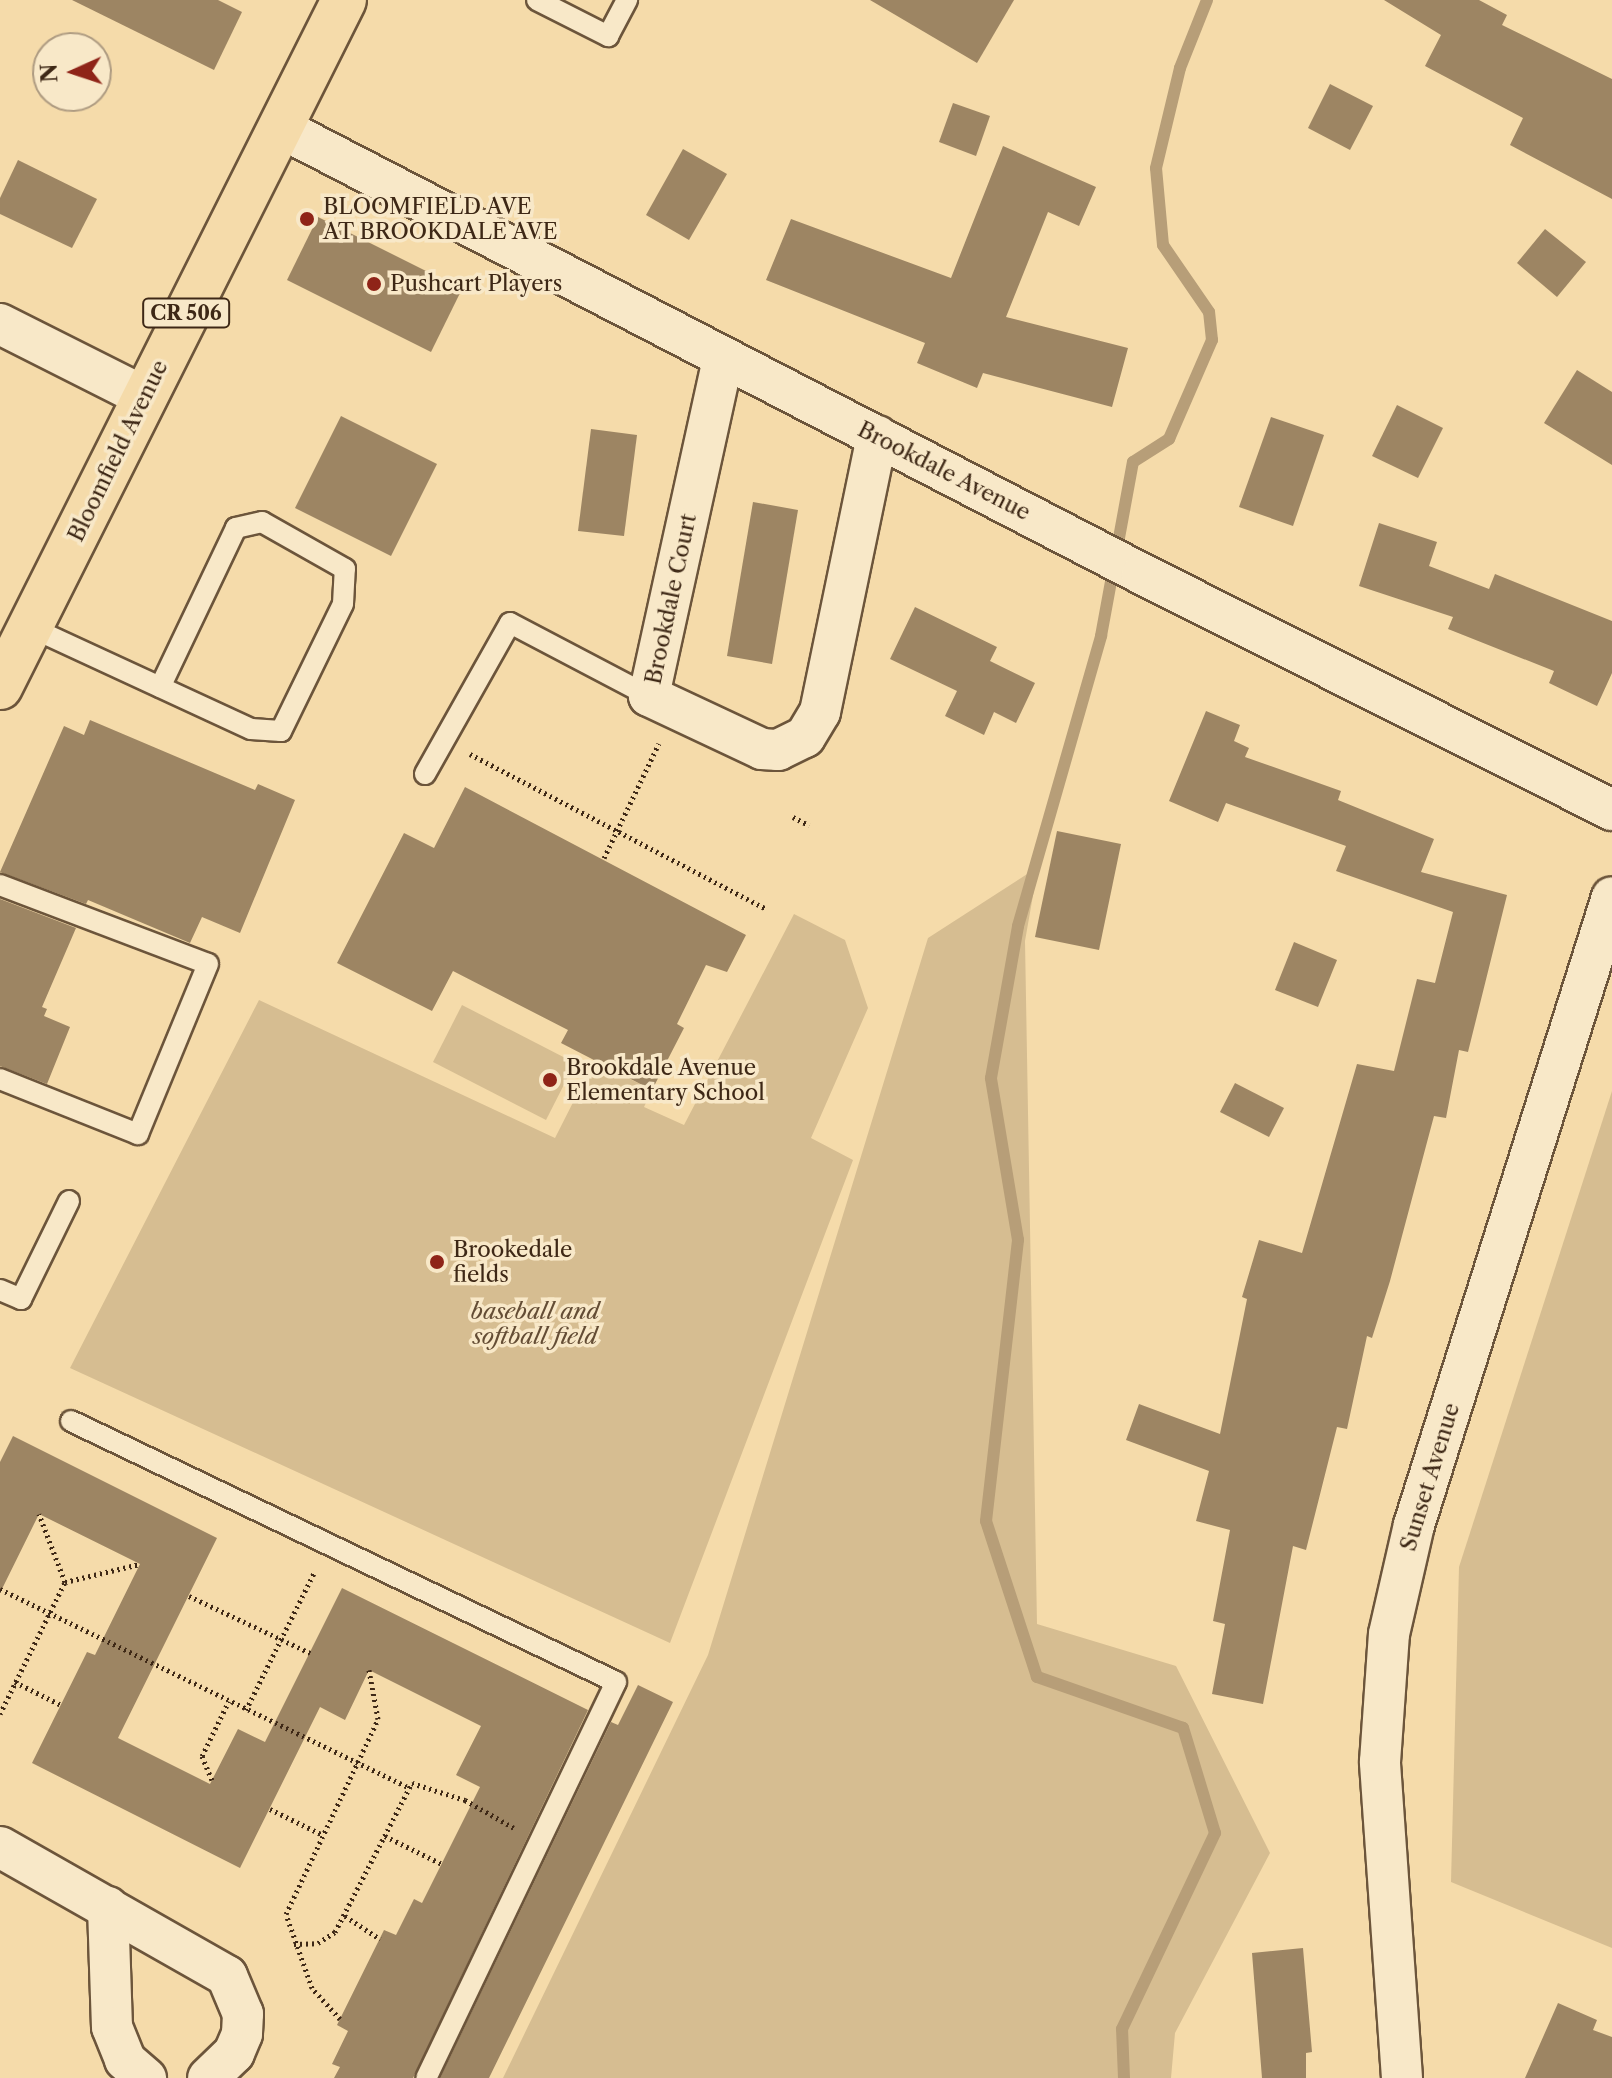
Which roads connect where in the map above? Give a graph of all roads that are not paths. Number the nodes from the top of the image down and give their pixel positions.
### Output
1 (344, 0) edge
2 (537, 0) edge
3 (627, 0) edge
4 (279, 127) junction
5 (0, 324) edge
6 (723, 359) junction
7 (145, 397) junction
8 (877, 436) junction
9 (30, 627) junction
10 (0, 687) edge
11 (160, 687) junction
12 (649, 696) junction
13 (425, 774) dead end
14 (1612, 810) edge
15 (0, 885) edge
16 (1612, 897) edge
17 (0, 1079) edge
18 (69, 1201) dead end
19 (0, 1290) edge
20 (71, 1421) dead end
21 (0, 1847) edge
22 (108, 1907) junction
23 (146, 2078) edge
24 (208, 2078) edge
25 (426, 2078) edge
26 (1402, 2078) edge

1 - 4 main road, Bloomfield Avenue / CR 506
2 - 3 lane
4 - 6 street, Brookdale Avenue
4 - 7 main road, Bloomfield Avenue / CR 506
5 - 7 street
6 - 8 street, Brookdale Avenue
6 - 12 street, Brookdale Court
7 - 9 main road, Bloomfield Avenue / CR 506
8 - 12 street, Brookdale Court
8 - 14 street, Brookdale Avenue
9 - 10 main road, Bloomfield Avenue / CR 506
9 - 11 lane
11 - 11 lane
12 - 13 lane
15 - 17 lane
16 - 26 street, Sunset Avenue
18 - 19 lane
20 - 25 lane
21 - 22 street
22 - 23 street
22 - 24 street

